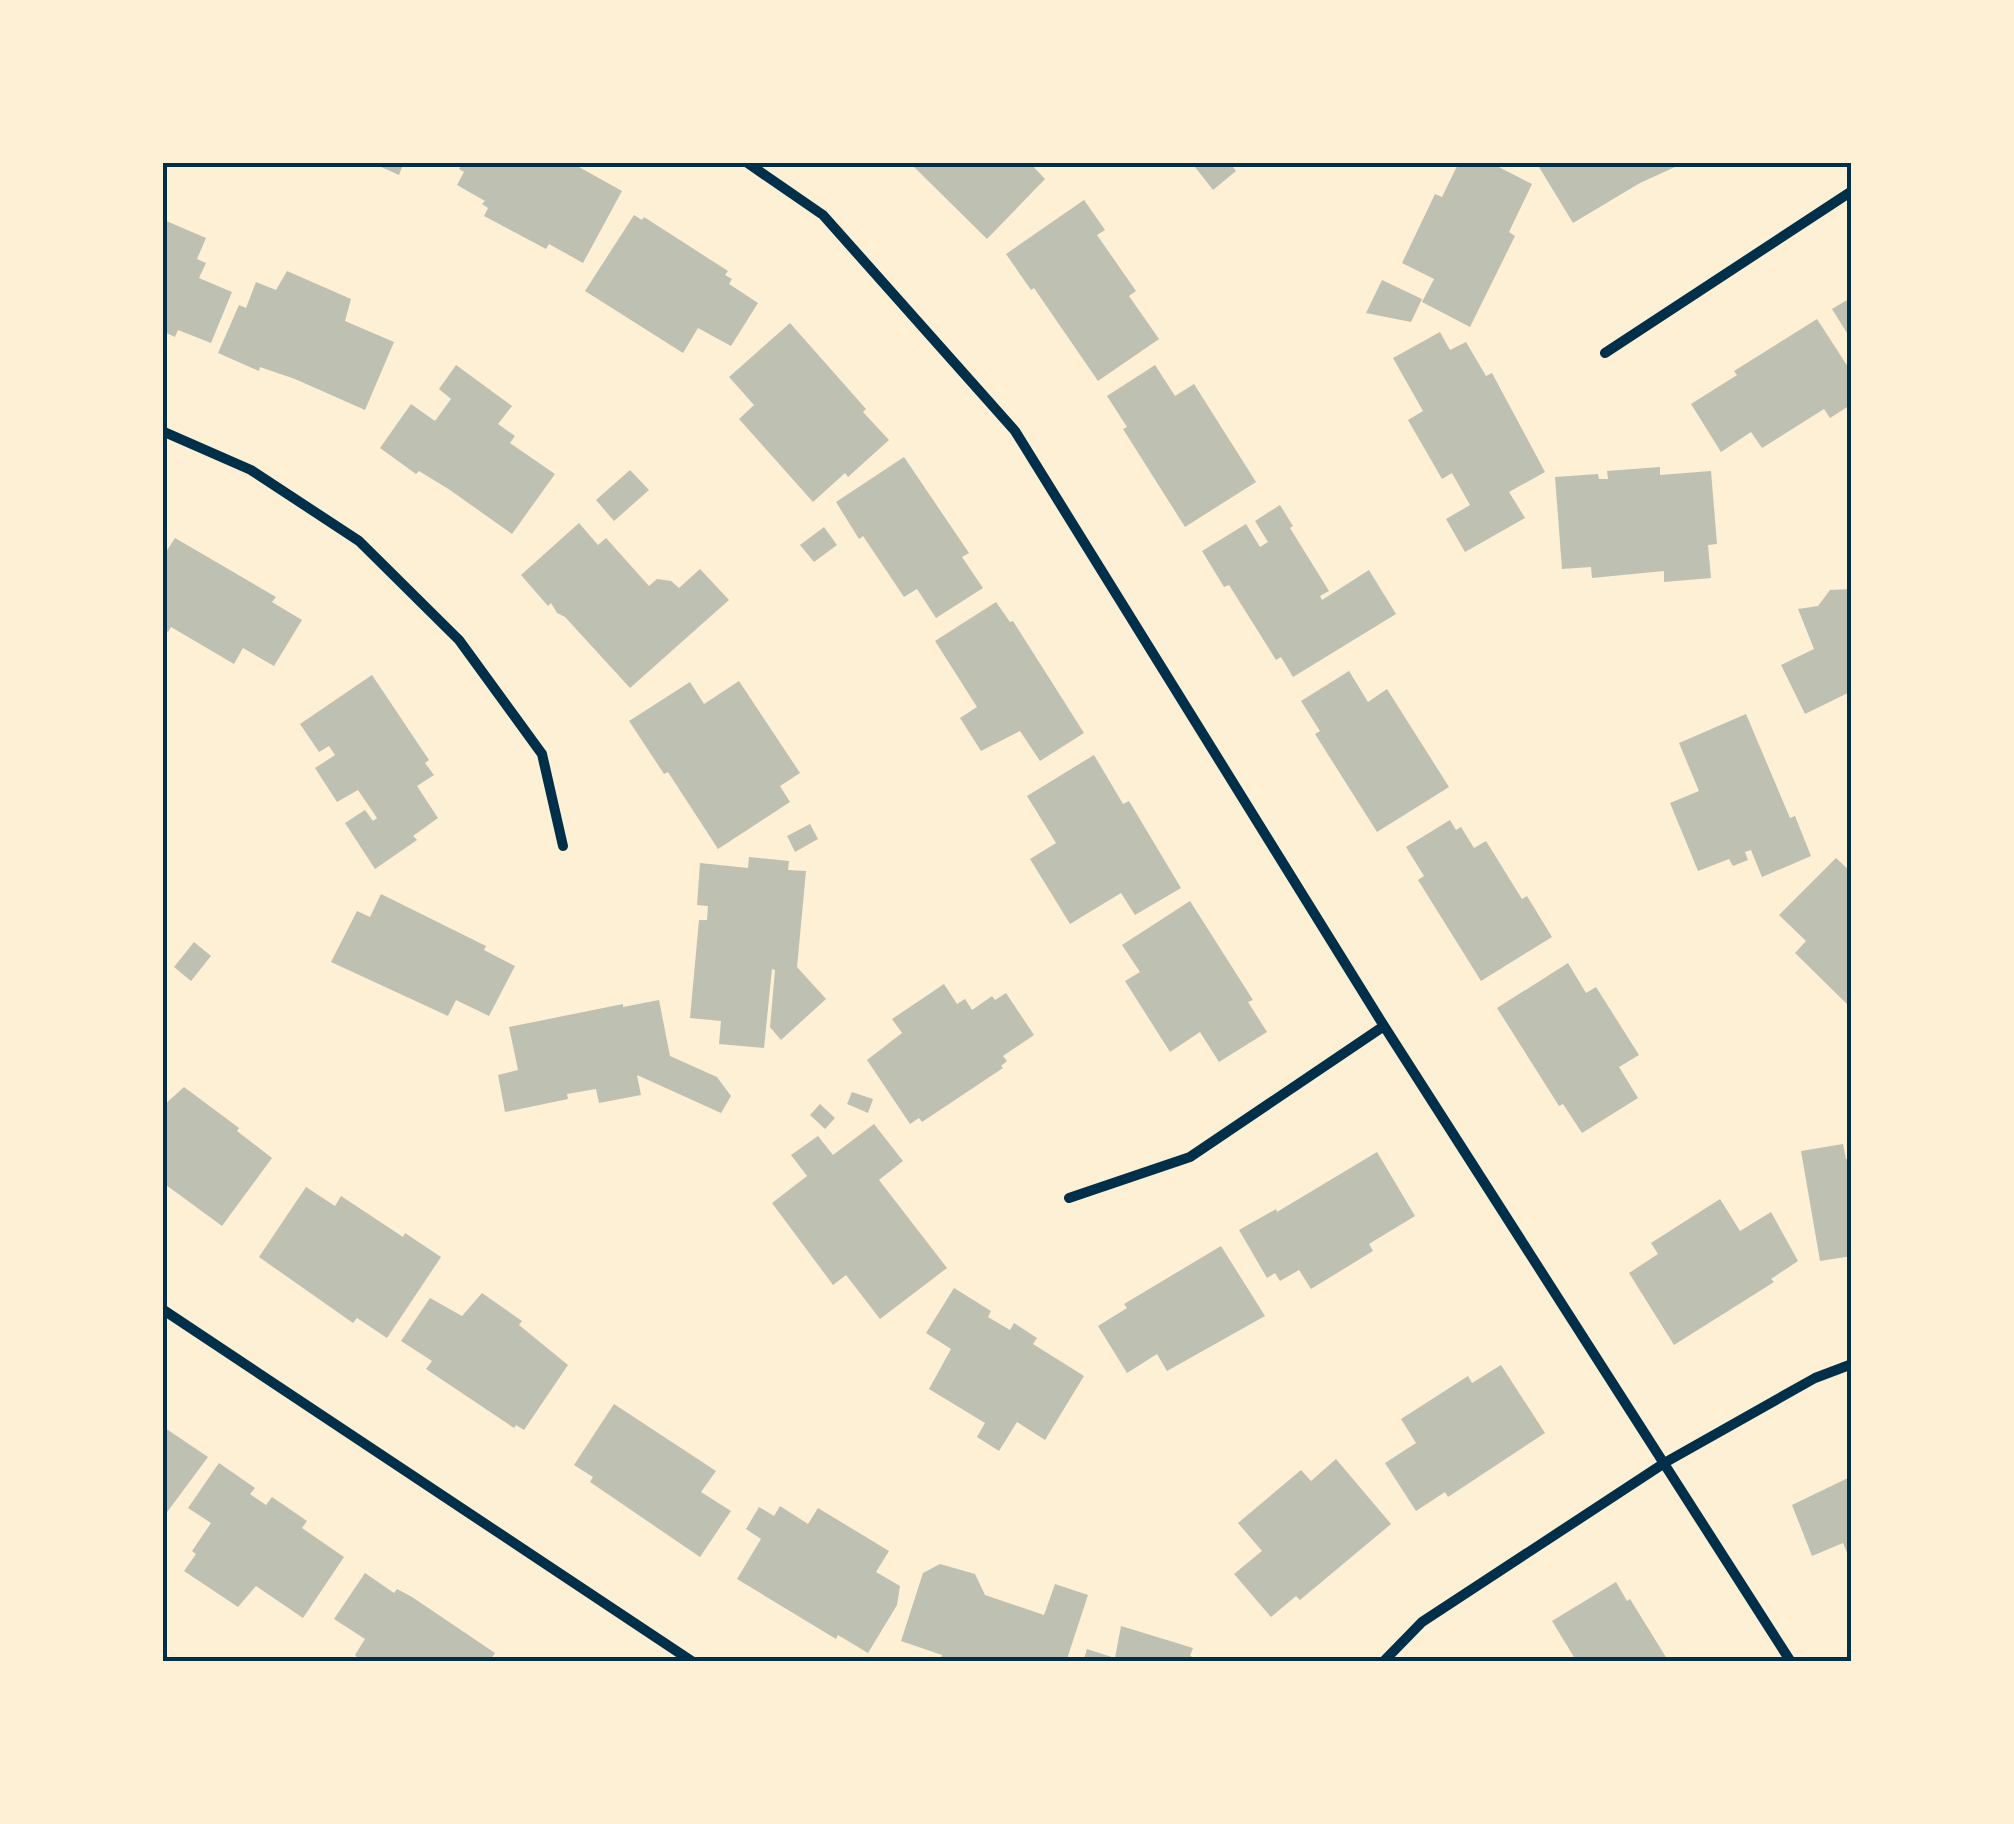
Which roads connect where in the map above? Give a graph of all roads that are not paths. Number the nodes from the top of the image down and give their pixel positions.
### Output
1 (746, 162) edge
2 (1852, 191) edge
3 (1604, 354) dead end
4 (162, 431) edge
5 (563, 846) dead end
6 (1384, 1026) junction
7 (1069, 1198) dead end
8 (162, 1308) edge
9 (1852, 1364) edge
10 (1666, 1462) junction
11 (693, 1662) edge
12 (1383, 1662) edge
13 (1791, 1662) edge

1 - 6 street
2 - 3 street
4 - 5 street
6 - 7 street
6 - 10 street
8 - 11 street
9 - 10 street
10 - 12 street
10 - 13 street

